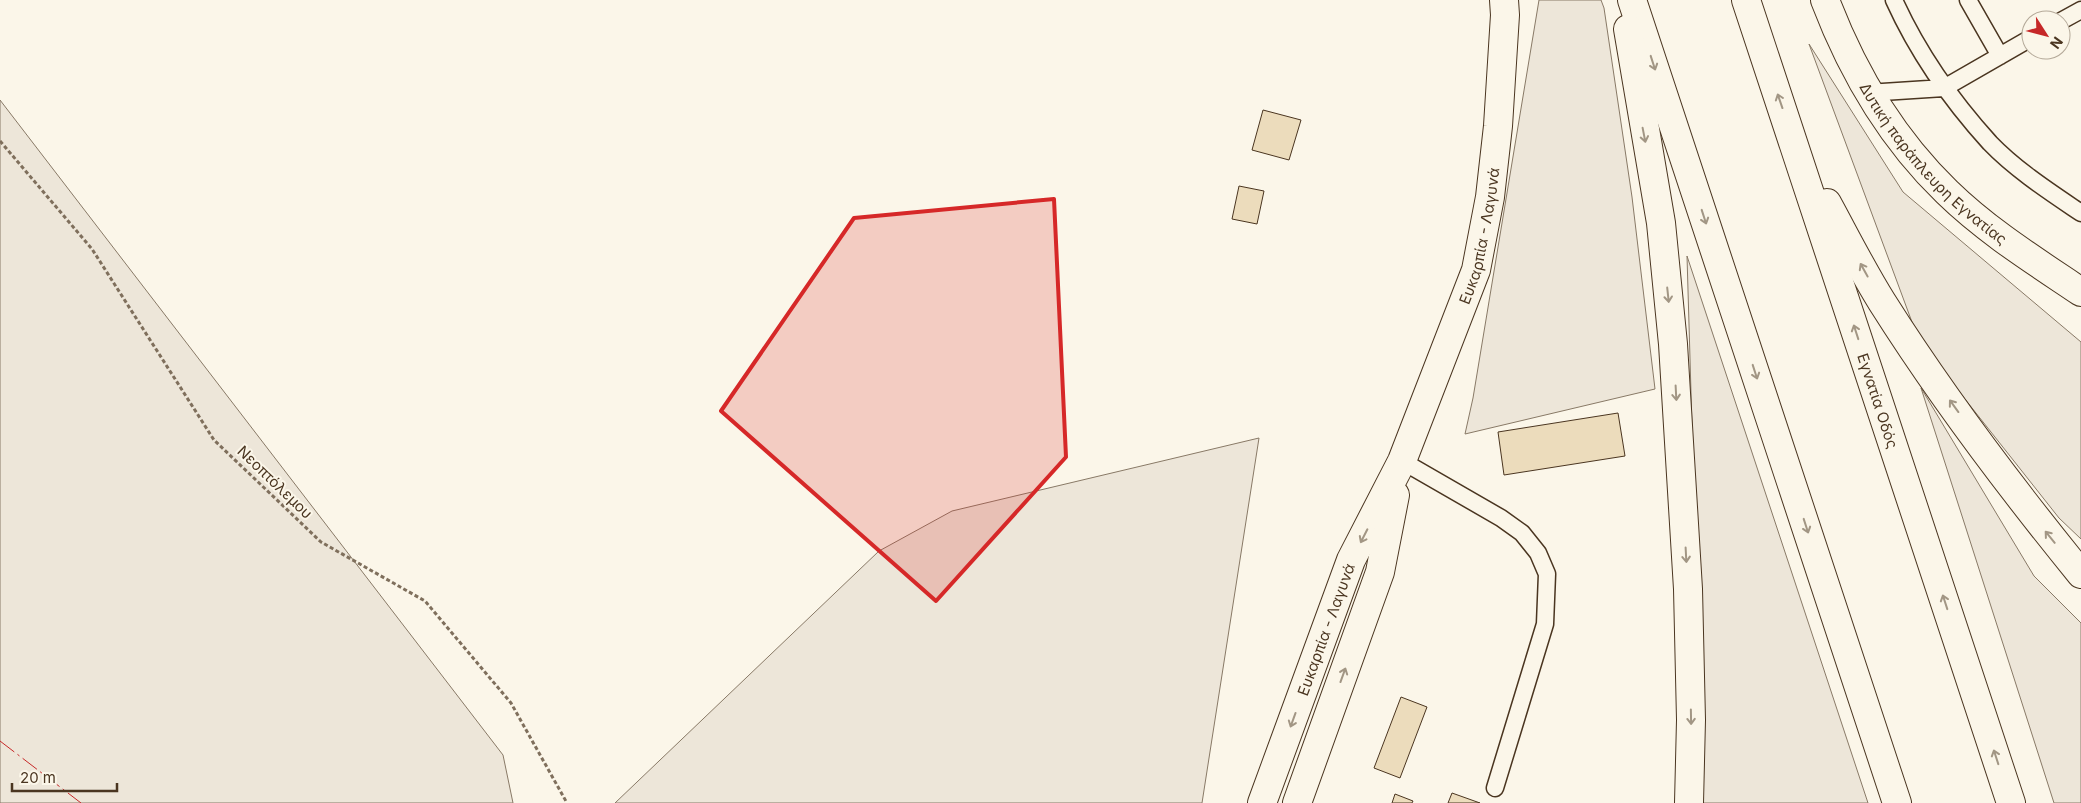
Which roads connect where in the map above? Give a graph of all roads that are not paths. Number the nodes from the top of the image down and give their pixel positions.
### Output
1 (1504, 0) edge
2 (1623, 0) edge
3 (1632, 0) edge
4 (1746, 0) edge
5 (1824, 0) edge
6 (1894, 0) edge
7 (1968, 0) edge
8 (2021, 44) edge
9 (2000, 56) junction
10 (1944, 88) junction
11 (1867, 93) junction
12 (1796, 147) junction
13 (2081, 214) edge
14 (2077, 287) edge
15 (1402, 461) junction
16 (2081, 574) edge
17 (1495, 788) dead end
18 (1262, 803) edge
19 (1297, 803) edge
20 (1689, 803) edge
21 (1897, 803) edge
22 (2011, 803) edge

1 - 15 main road, Ευκαρπία - Λαγυνά
2 -> 20 main road
3 -> 21 main road
12 -> 4 main road, Εγνατία Οδός
5 - 11 main road, Δυτική παράπλευρη Εγνατίας
6 - 10 lane
7 - 9 lane
8 - 9 lane
9 - 10 lane
10 - 11 lane
10 - 13 lane
11 - 14 main road, Δυτική παράπλευρη Εγνατίας
16 -> 12 main road
22 -> 12 main road, Εγνατία Οδός
15 - 17 lane
15 -> 18 main road, Ευκαρπία - Λαγυνά
19 -> 15 main road, Ευκαρπία - Λαγυνά

